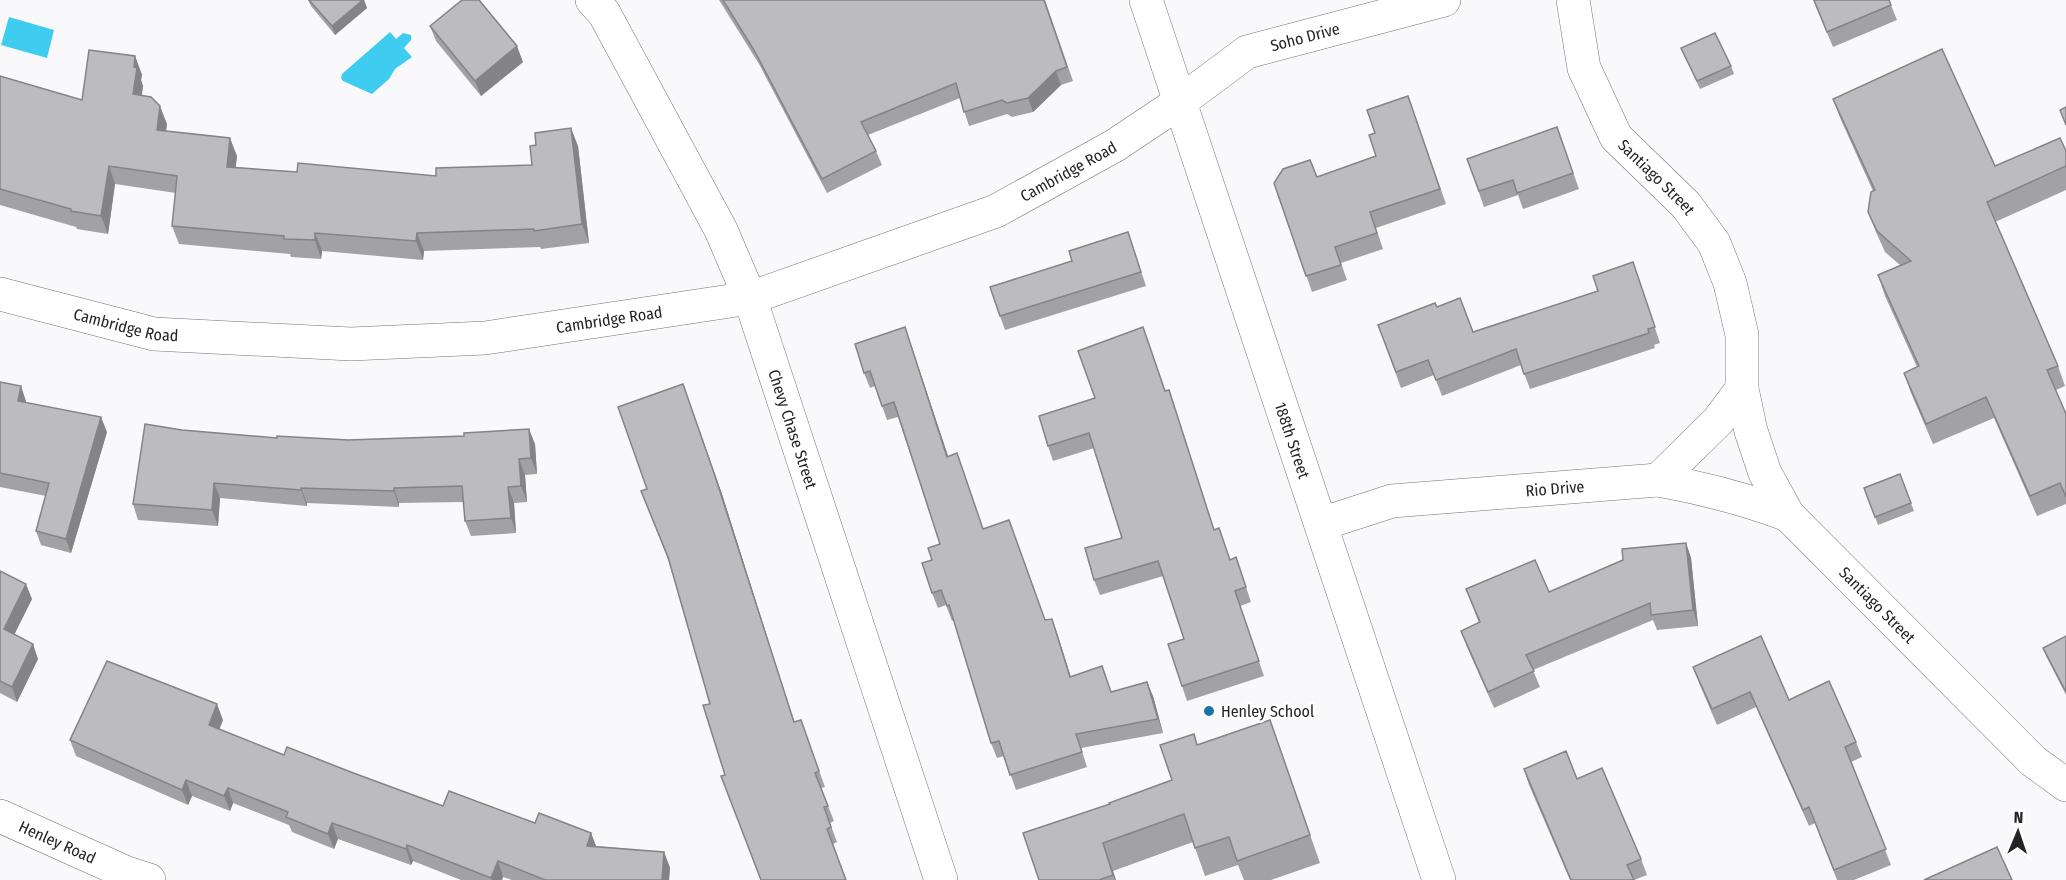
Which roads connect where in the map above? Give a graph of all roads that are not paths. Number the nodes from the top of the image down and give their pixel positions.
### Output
1 (592, 0) edge
2 (1146, 0) edge
3 (1444, 0) edge
4 (1573, 0) edge
5 (1180, 102) junction
6 (0, 294) edge
7 (750, 298) junction
8 (1742, 389) junction
9 (1658, 480) junction
10 (1788, 515) junction
11 (1321, 524) junction
12 (2066, 785) edge
13 (0, 816) edge
14 (149, 880) edge
15 (941, 880) edge
16 (1439, 880) edge

1 - 7 street, Chevy Chase Street
2 - 5 street, 188th Street
3 - 5 street, Soho Drive
4 - 8 street, Santiago Street
5 - 7 street, Cambridge Road
5 - 11 street, 188th Street
6 - 7 street, Cambridge Road
7 - 15 street, Chevy Chase Street
8 - 9 street
8 - 10 street, Santiago Street
9 - 10 street, Rio Drive
9 - 11 street, Rio Drive
10 - 12 street, Santiago Street
11 - 16 street, 188th Street
13 - 14 street, Henley Road

